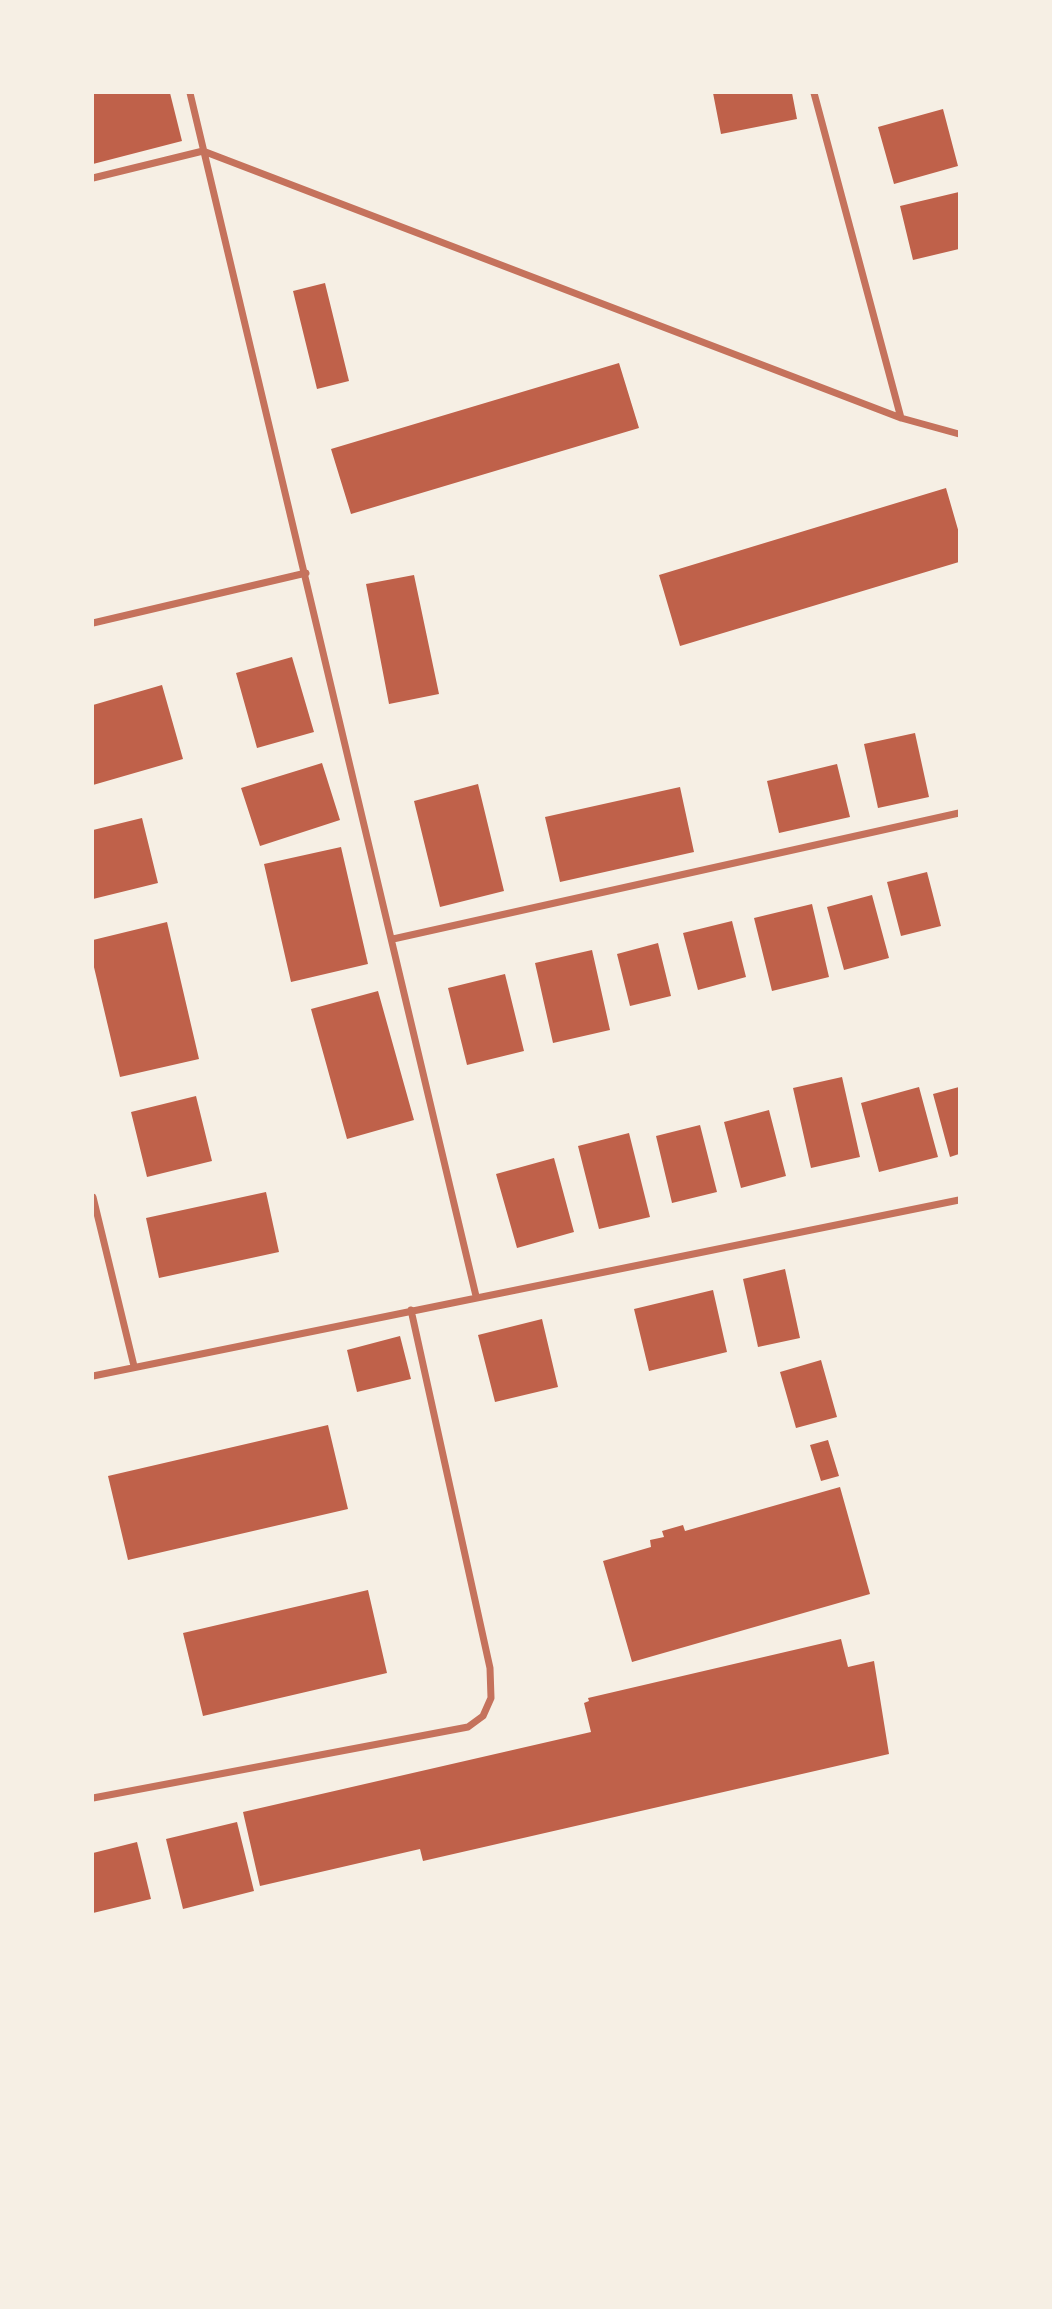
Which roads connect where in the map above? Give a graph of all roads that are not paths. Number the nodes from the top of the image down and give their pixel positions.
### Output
1 (190, 93) edge
2 (814, 93) edge
3 (203, 151) junction
4 (93, 178) edge
5 (901, 418) junction
6 (959, 434) edge
7 (306, 573) junction
8 (93, 623) edge
9 (959, 813) edge
10 (393, 939) junction
11 (93, 1197) edge
12 (959, 1200) edge
13 (476, 1296) junction
14 (411, 1310) junction
15 (134, 1366) junction
16 (93, 1376) edge
17 (93, 1798) edge

1 - 3 street
2 - 5 street
3 - 4 street
3 - 5 street
3 - 7 street
5 - 6 street
7 - 8 street
7 - 10 street
9 - 10 street
10 - 13 street
11 - 15 street
12 - 13 street
13 - 14 street
14 - 15 street
14 - 17 street
15 - 16 street

